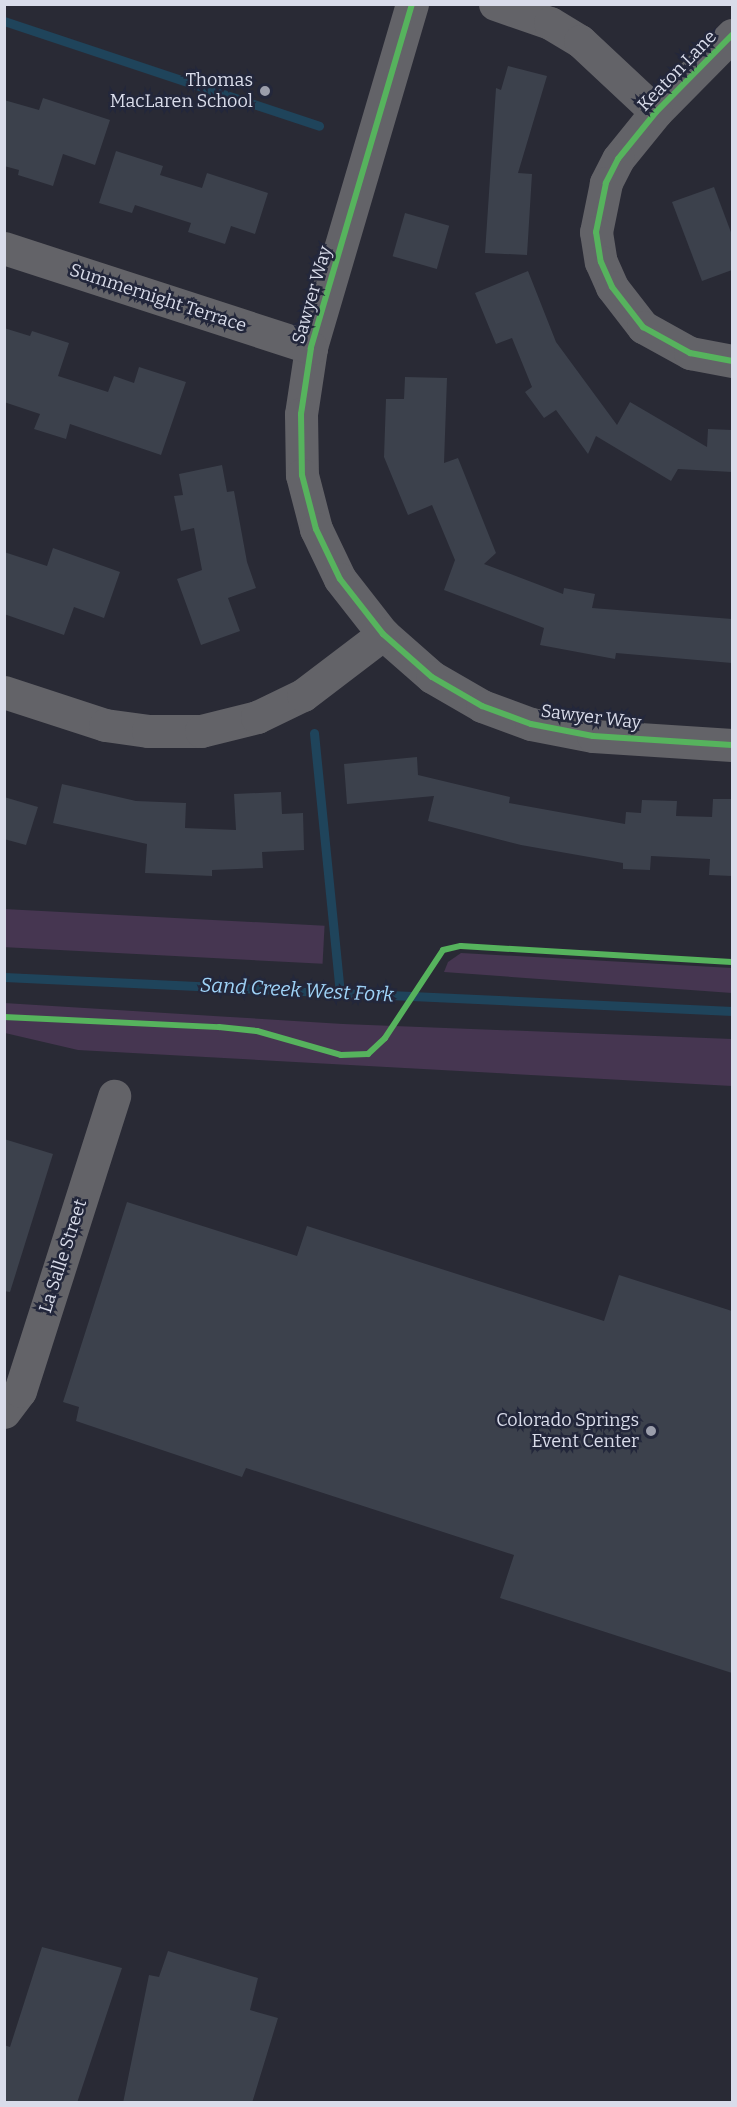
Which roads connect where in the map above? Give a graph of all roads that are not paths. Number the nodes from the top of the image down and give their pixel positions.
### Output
1 (412, 4) edge
2 (495, 4) edge
3 (732, 35) edge
4 (656, 112) junction
5 (4, 248) edge
6 (311, 348) junction
7 (732, 361) edge
8 (383, 634) junction
9 (4, 692) edge
10 (732, 744) edge
11 (114, 1096) dead end
12 (4, 1412) edge

1 - 6 street, Sawyer Way
2 - 4 street
3 - 4 street, Keaton Lane
4 - 7 street, Keaton Lane
5 - 6 street, Summernight Terrace
6 - 8 street, Sawyer Way
8 - 9 street
8 - 10 street, Sawyer Way
11 - 12 street, La Salle Street

